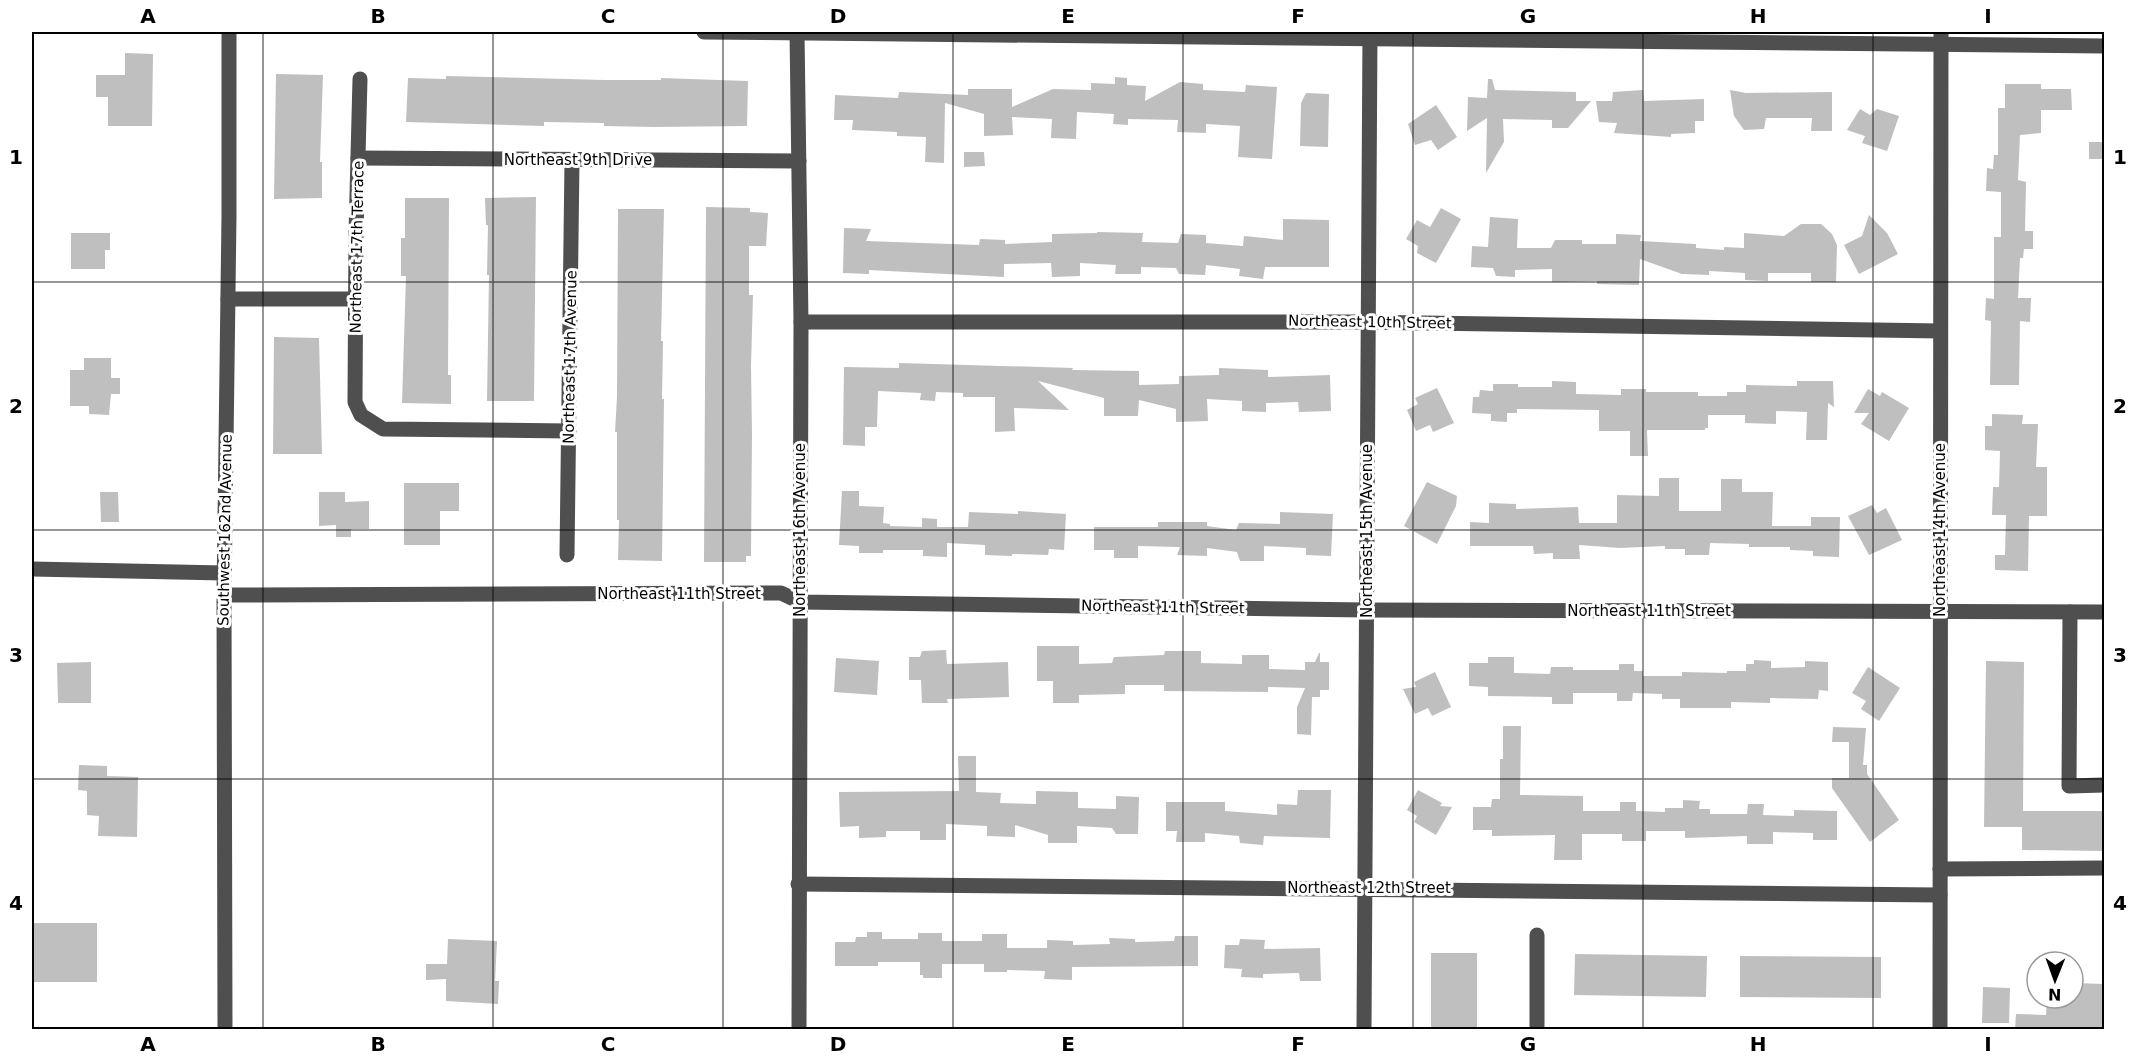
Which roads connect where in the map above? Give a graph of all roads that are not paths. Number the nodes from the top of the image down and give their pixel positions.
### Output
1 (229, 32) edge
2 (704, 32) edge
3 (797, 33) edge
4 (1370, 36) edge
5 (1941, 38) edge
6 (2104, 46) edge
7 (360, 79) dead end
8 (358, 158) junction
9 (572, 160) junction
10 (799, 161) junction
11 (356, 298) junction
12 (228, 299) junction
13 (801, 322) junction
14 (1368, 322) junction
15 (1940, 331) junction
16 (569, 431) junction
17 (567, 555) dead end
18 (32, 569) edge
19 (224, 573) junction
20 (224, 596) junction
21 (800, 602) junction
22 (1367, 610) junction
23 (1940, 612) junction
24 (2070, 612) junction
25 (2104, 612) edge
26 (2104, 785) edge
27 (2104, 868) edge
28 (1940, 869) junction
29 (798, 884) junction
30 (1364, 888) junction
31 (1940, 895) junction
32 (1537, 935) dead end
33 (225, 1029) edge
34 (799, 1029) edge
35 (1364, 1029) edge
36 (1537, 1029) edge
37 (1940, 1029) edge

1 - 12 street, Southwest 162nd Avenue
2 - 3 street
3 - 4 street
3 - 10 street, Northeast 16th Avenue
4 - 5 street
4 - 14 street, Northeast 15th Avenue
5 - 6 street
5 - 15 street, Northeast 14th Avenue
7 - 8 street, Northeast 17th Terrace
8 - 9 street, Northeast 9th Drive
8 - 11 street, Northeast 17th Terrace
9 - 10 street, Northeast 9th Drive
9 - 16 street, Northeast 17th Avenue
10 - 13 street, Northeast 16th Avenue
11 - 12 street
11 - 16 street, Northeast 17th Terrace
12 - 19 street, Southwest 162nd Avenue
13 - 14 street, Northeast 10th Street
13 - 21 street, Northeast 16th Avenue
14 - 15 street, Northeast 10th Street
14 - 22 street, Northeast 15th Avenue
15 - 23 street, Northeast 14th Avenue
16 - 17 street, Northeast 17th Avenue
18 - 19 street
19 - 20 street, Southwest 162nd Avenue
20 - 21 street, Northeast 11th Street
20 - 33 street, Southwest 162nd Avenue
21 - 22 street, Northeast 11th Street
21 - 29 street, Northeast 16th Avenue
22 - 23 street, Northeast 11th Street
22 - 30 street, Northeast 15th Avenue
23 - 24 street, Northeast 11th Street
23 - 28 street, Northeast 14th Avenue
24 - 25 street, Northeast 11th Street
24 - 26 street
27 - 28 street
28 - 31 street, Northeast 14th Avenue
29 - 30 street, Northeast 12th Street
29 - 34 street, Northeast 16th Avenue
30 - 31 street, Northeast 12th Street
30 - 35 street, Northeast 15th Avenue
31 - 37 street, Northeast 14th Avenue
32 - 36 street

